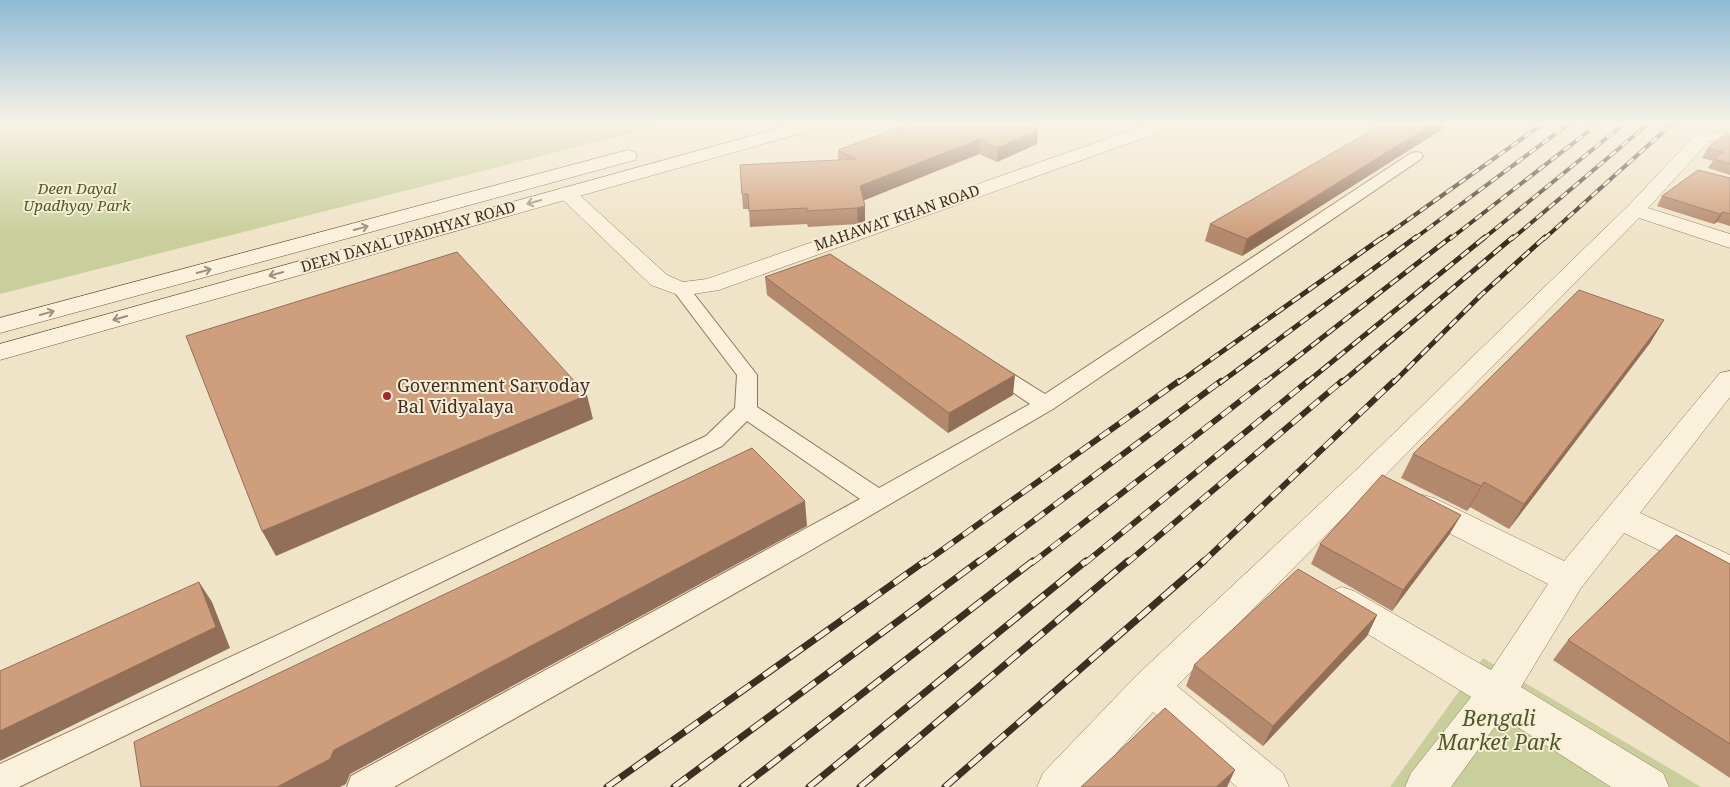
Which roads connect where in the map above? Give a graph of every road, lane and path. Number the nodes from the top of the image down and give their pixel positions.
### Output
1 (615, 160) edge
2 (685, 160) edge
3 (1069, 160) edge
4 (1410, 160) edge
5 (1691, 160) edge
6 (566, 193) junction
7 (1635, 210) junction
8 (1730, 241) edge
9 (681, 289) junction
10 (0, 326) edge
11 (0, 352) edge
12 (972, 356) edge
13 (1727, 387) edge
14 (1045, 404) junction
15 (746, 410) junction
16 (1367, 477) junction
17 (878, 499) junction
18 (1619, 517) junction
19 (1277, 563) junction
20 (1730, 570) edge
21 (1569, 579) junction
22 (1150, 687) junction
23 (1497, 693) junction
24 (0, 780) edge
25 (363, 787) edge
26 (1058, 787) edge
27 (1268, 787) edge
28 (1426, 787) edge
29 (1648, 787) edge

10 -> 1 street, DEEN DAYAL UPADHYAY ROAD
2 - 6 street, DEEN DAYAL UPADHYAY ROAD
3 - 9 street, MAHAWAT KHAN ROAD
4 - 14 lane
5 - 7 street
6 - 9 street
6 -> 11 street, DEEN DAYAL UPADHYAY ROAD
7 - 8 street
7 - 16 street
9 - 15 lane
12 - 14 lane
13 - 18 street
14 - 17 lane
15 - 17 lane
15 - 24 lane
16 - 19 street
16 - 21 street
17 - 25 lane
18 - 20 street
18 - 21 street
19 - 22 street
19 - 23 street
21 - 23 street
22 - 26 street
22 - 27 street
23 - 28 street
23 - 29 street

